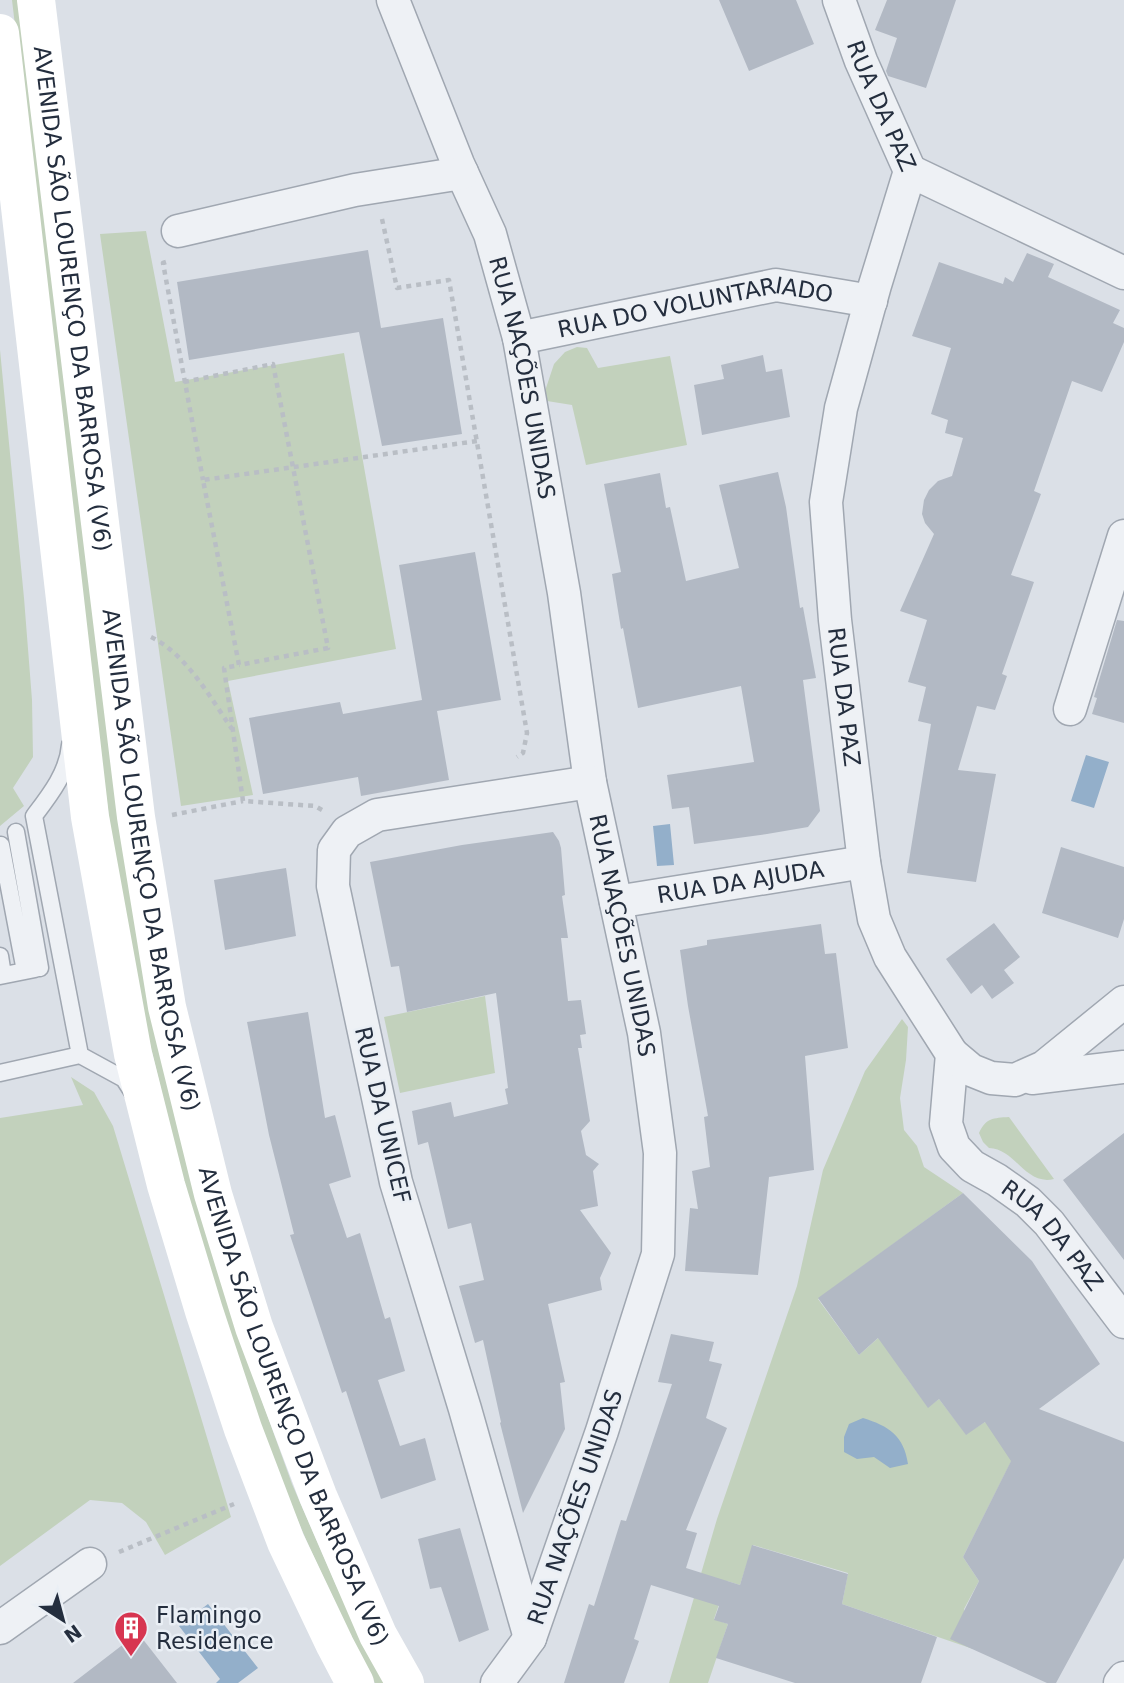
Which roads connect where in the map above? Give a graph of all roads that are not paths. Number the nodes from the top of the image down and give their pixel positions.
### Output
1 (36, 0) edge
2 (393, 0) edge
3 (839, 0) edge
4 (0, 33) edge
5 (911, 171) junction
6 (462, 173) junction
7 (177, 246) road end
8 (1124, 273) edge
9 (871, 301) junction
10 (519, 338) junction
11 (1124, 536) edge
12 (75, 680) junction
13 (1070, 709) dead end
14 (590, 782) junction
15 (34, 816) junction
16 (16, 832) junction
17 (0, 845) edge
18 (864, 862) junction
19 (616, 902) junction
20 (0, 956) edge
21 (61, 962) junction
22 (32, 969) junction
23 (2, 975) edge
24 (1124, 1002) edge
25 (952, 1054) junction
26 (79, 1055) junction
27 (1124, 1067) edge
28 (0, 1073) edge
29 (1015, 1080) junction
30 (149, 1116) junction
31 (1124, 1322) edge
32 (90, 1564) road end
33 (0, 1629) edge
34 (530, 1638) junction
35 (1124, 1678) edge
36 (355, 1683) edge
37 (404, 1683) edge
38 (498, 1683) edge
39 (1120, 1683) edge

1 - 37 main road, AVENIDA SÃO LOURENÇO DA BARROSA (V6)
2 - 6 street, RUA NAÇÕES UNIDAS
3 - 5 street, RUA DA PAZ
4 - 12 main road, AVENIDA SÃO LOURENÇO DA BARROSA (V6)
5 - 8 street
5 - 9 street, RUA DA PAZ
6 - 7 street
6 - 10 street, RUA NAÇÕES UNIDAS
9 - 10 street, RUA DO VOLUNTARIADO
9 - 18 street, RUA DA PAZ
10 - 14 street, RUA NAÇÕES UNIDAS
11 - 13 street
12 - 15 lane
12 - 30 main road, AVENIDA SÃO LOURENÇO DA BARROSA (V6)
14 - 19 street, RUA NAÇÕES UNIDAS
14 - 34 street, RUA DA UNICEF
15 - 16 lane
15 - 21 lane
16 - 17 lane
16 - 22 lane
17 - 22 lane
18 - 19 street, RUA DA AJUDA
18 - 25 street, RUA DA PAZ
19 - 34 street, RUA NAÇÕES UNIDAS
20 - 23 lane
21 - 22 lane
21 - 26 lane
22 - 23 lane
24 - 29 street
25 - 29 street
25 - 31 street, RUA DA PAZ
26 - 28 lane
26 - 30 lane
27 - 29 street
30 - 36 main road, AVENIDA SÃO LOURENÇO DA BARROSA (V6)
32 - 33 street
34 - 38 street, RUA NAÇÕES UNIDAS
35 - 39 street

